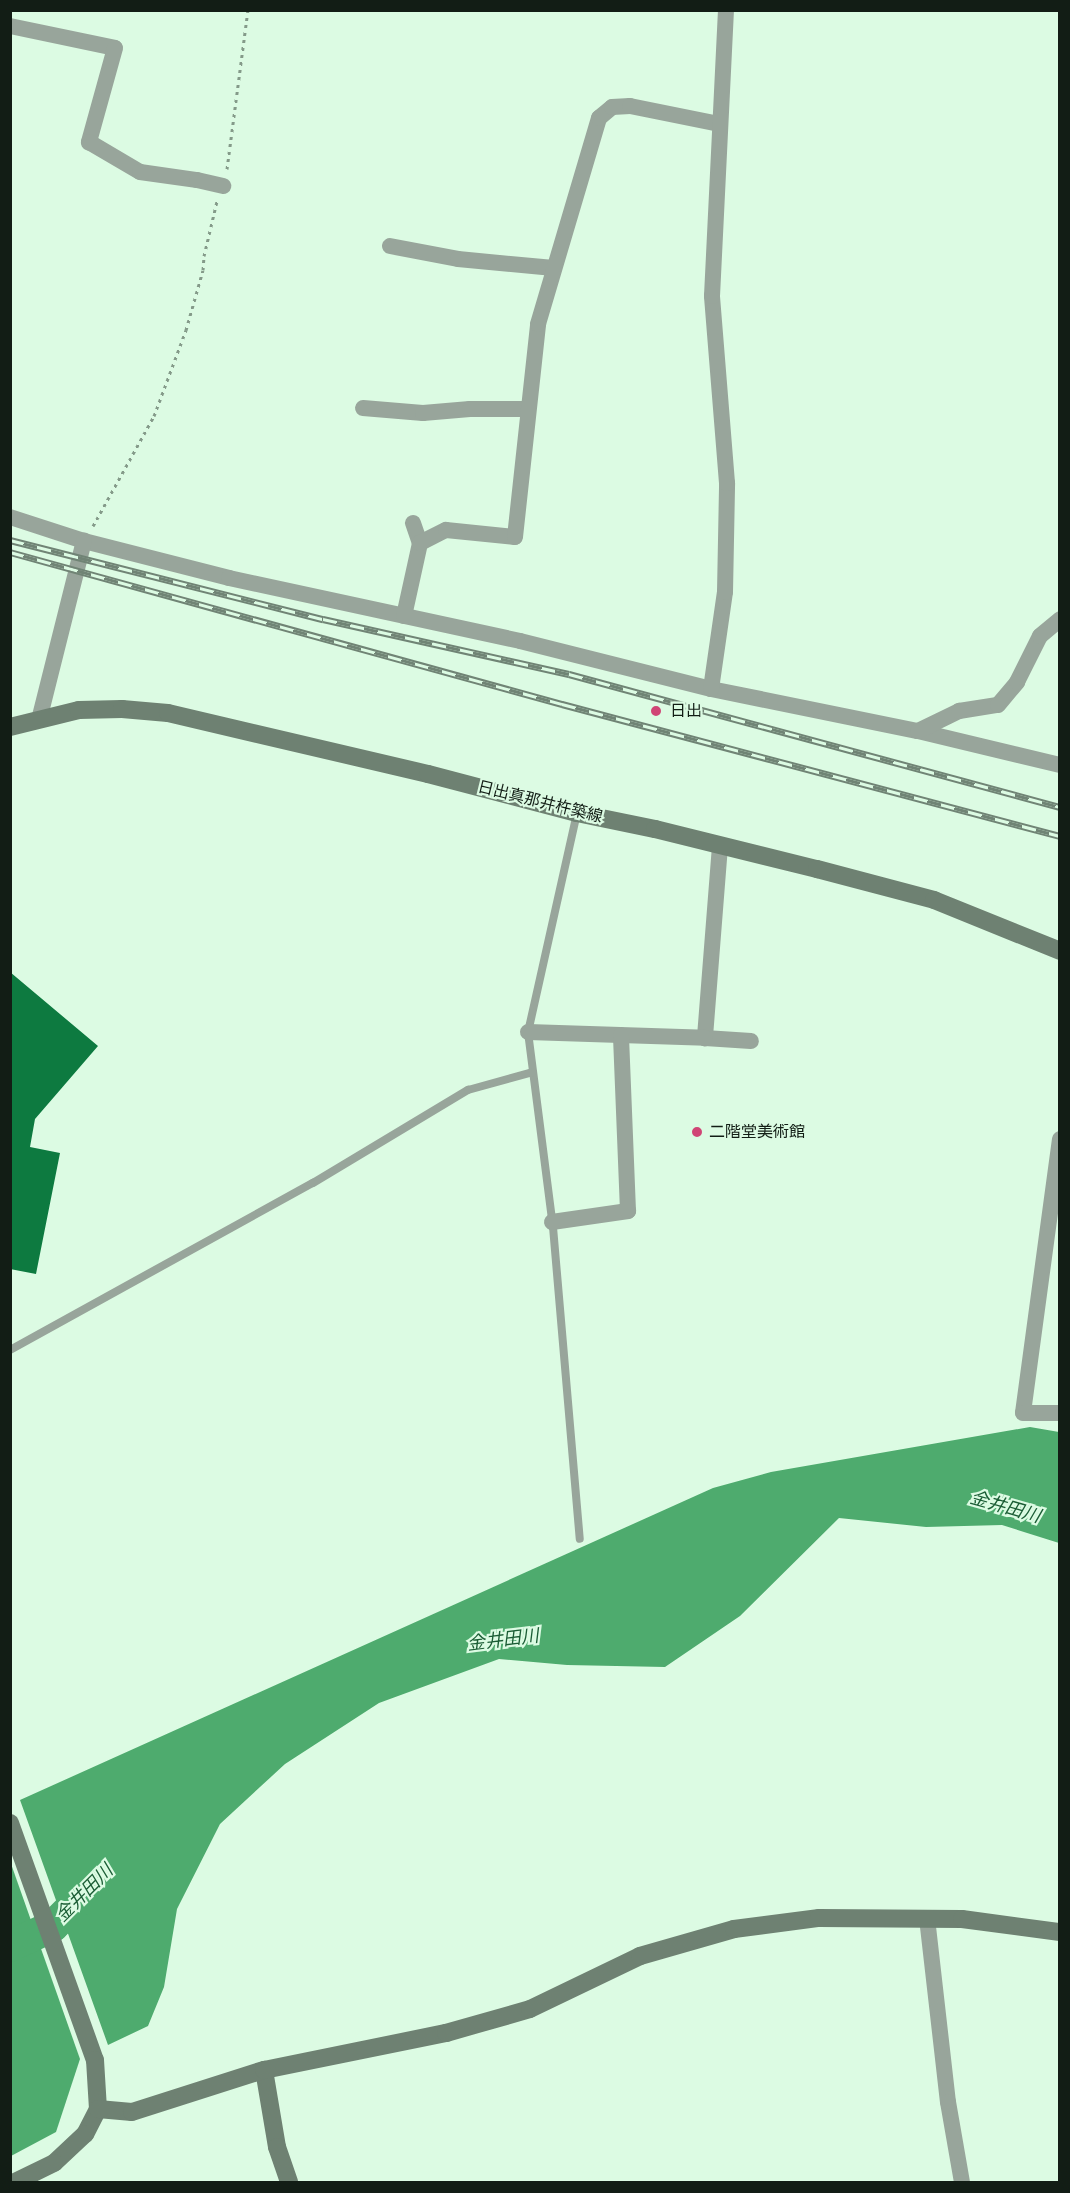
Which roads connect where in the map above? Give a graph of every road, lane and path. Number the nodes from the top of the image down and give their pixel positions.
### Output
1 (248, 10) edge
2 (726, 10) edge
3 (10, 26) edge
4 (719, 124) junction
5 (223, 186) junction
6 (390, 246) dead end
7 (554, 268) junction
8 (363, 408) dead end
9 (528, 410) junction
10 (10, 517) edge
11 (413, 523) dead end
12 (84, 541) junction
13 (420, 543) junction
14 (404, 616) junction
15 (1059, 619) edge
16 (711, 689) junction
17 (39, 720) junction
18 (10, 727) edge
19 (918, 731) junction
20 (1059, 765) edge
21 (577, 813) junction
22 (720, 846) junction
23 (1059, 951) edge
24 (528, 1032) junction
25 (621, 1035) junction
26 (705, 1038) junction
27 (751, 1041) dead end
28 (533, 1072) junction
29 (1059, 1139) edge
30 (552, 1222) junction
31 (10, 1350) edge
32 (1059, 1413) edge
33 (580, 1539) dead end
34 (10, 1823) edge
35 (927, 1918) junction
36 (1059, 1932) edge
37 (264, 2070) junction
38 (98, 2109) junction
39 (15, 2182) edge
40 (289, 2182) edge
41 (962, 2182) edge

1 - 5 path
2 - 4 street
3 - 5 street
4 - 7 street
4 - 16 street
5 - 12 path
6 - 7 street
7 - 9 street
8 - 9 street
9 - 13 street
10 - 12 street
11 - 13 street
12 - 14 street
12 - 17 street
13 - 14 street
14 - 16 street
15 - 19 street
16 - 19 street
17 - 18 street, 日出真那井杵築線
17 - 21 street, 日出真那井杵築線
19 - 20 street
21 - 22 street, 日出真那井杵築線
21 - 24 lane
22 - 23 street, 日出真那井杵築線
22 - 26 street
24 - 25 street
24 - 28 lane
25 - 26 street
25 - 30 street
26 - 27 street
28 - 30 lane
28 - 31 lane
29 - 32 street
30 - 33 lane
34 - 38 street
35 - 36 street
35 - 37 street
35 - 41 street
37 - 38 street
37 - 40 street
38 - 39 street

